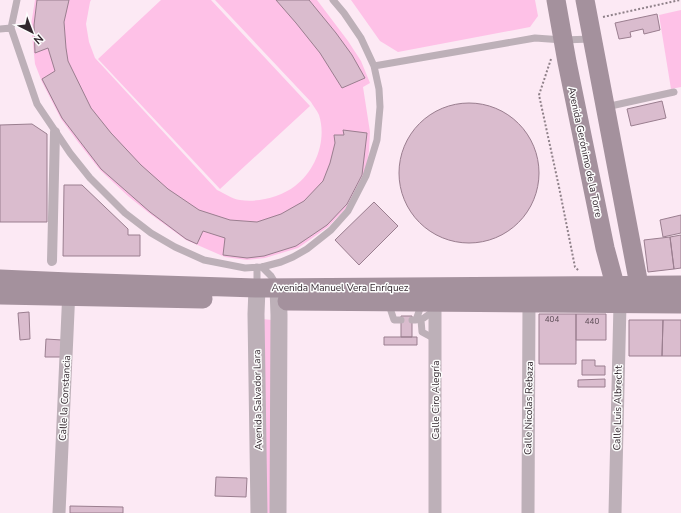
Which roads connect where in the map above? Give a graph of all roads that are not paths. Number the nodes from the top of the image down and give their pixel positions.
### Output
1 (17, 0) edge
2 (333, 0) edge
3 (556, 0) edge
4 (585, 0) edge
5 (11, 28) junction
6 (0, 29) edge
7 (593, 39) junction
8 (563, 40) junction
9 (374, 66) junction
10 (674, 92) dead end
11 (606, 107) junction
12 (55, 132) junction
13 (605, 248) junction
14 (52, 261) dead end
15 (259, 267) junction
16 (0, 279) edge
17 (582, 283) junction
18 (615, 285) junction
19 (639, 285) junction
20 (681, 285) edge
21 (69, 289) junction
22 (257, 294) junction
23 (278, 294) junction
24 (388, 294) junction
25 (0, 295) edge
26 (529, 303) junction
27 (620, 304) junction
28 (640, 304) junction
29 (681, 304) edge
30 (425, 309) junction
31 (400, 320) dead end
32 (59, 513) edge
33 (259, 513) edge
34 (278, 513) edge
35 (435, 513) edge
36 (528, 513) edge
37 (615, 513) edge

1 - 5 lane
2 - 9 lane
3 - 8 main road, Avenida Gerónimo de la Torre
4 - 7 main road
5 - 6 lane
5 - 12 lane
7 - 8 lane
7 - 11 main road
8 - 9 lane
8 - 13 main road, Avenida Gerónimo de la Torre
9 - 15 lane
10 - 11 lane
11 - 19 main road
12 - 14 street
12 - 15 lane
13 - 17 main road
13 - 18 main road, Avenida Gerónimo de la Torre
15 - 22 lane
15 - 23 lane
16 - 21 main road, Avenida Manuel Vera Enríquez
17 - 18 main road, Avenida Manuel Vera Enríquez
17 - 30 main road, Avenida Manuel Vera Enríquez
18 - 19 main road, Avenida Manuel Vera Enríquez
18 - 27 main road, Avenida Gerónimo de la Torre
19 - 20 main road, Avenida Manuel Vera Enríquez
19 - 28 main road
21 - 22 main road, Avenida Manuel Vera Enríquez
21 - 25 main road, Avenida Manuel Vera Enríquez
21 - 32 street, Calle la Constancia
22 - 23 main road, Avenida Manuel Vera Enríquez
22 - 33 street, Avenida Salvador Lara
23 - 24 main road, Avenida Manuel Vera Enríquez
23 - 34 street, Avenida Salvador Lara
24 - 30 main road, Avenida Manuel Vera Enríquez
24 - 31 lane
26 - 27 main road, Avenida Manuel Vera Enríquez
26 - 30 main road, Avenida Manuel Vera Enríquez
26 - 36 street, Calle Nicolas Rebaza
27 - 28 main road, Avenida Manuel Vera Enríquez
27 - 37 street, Calle Luis Albrecht
28 - 29 main road, Avenida Manuel Vera Enríquez
30 - 35 street, Calle Ciro Alegría

